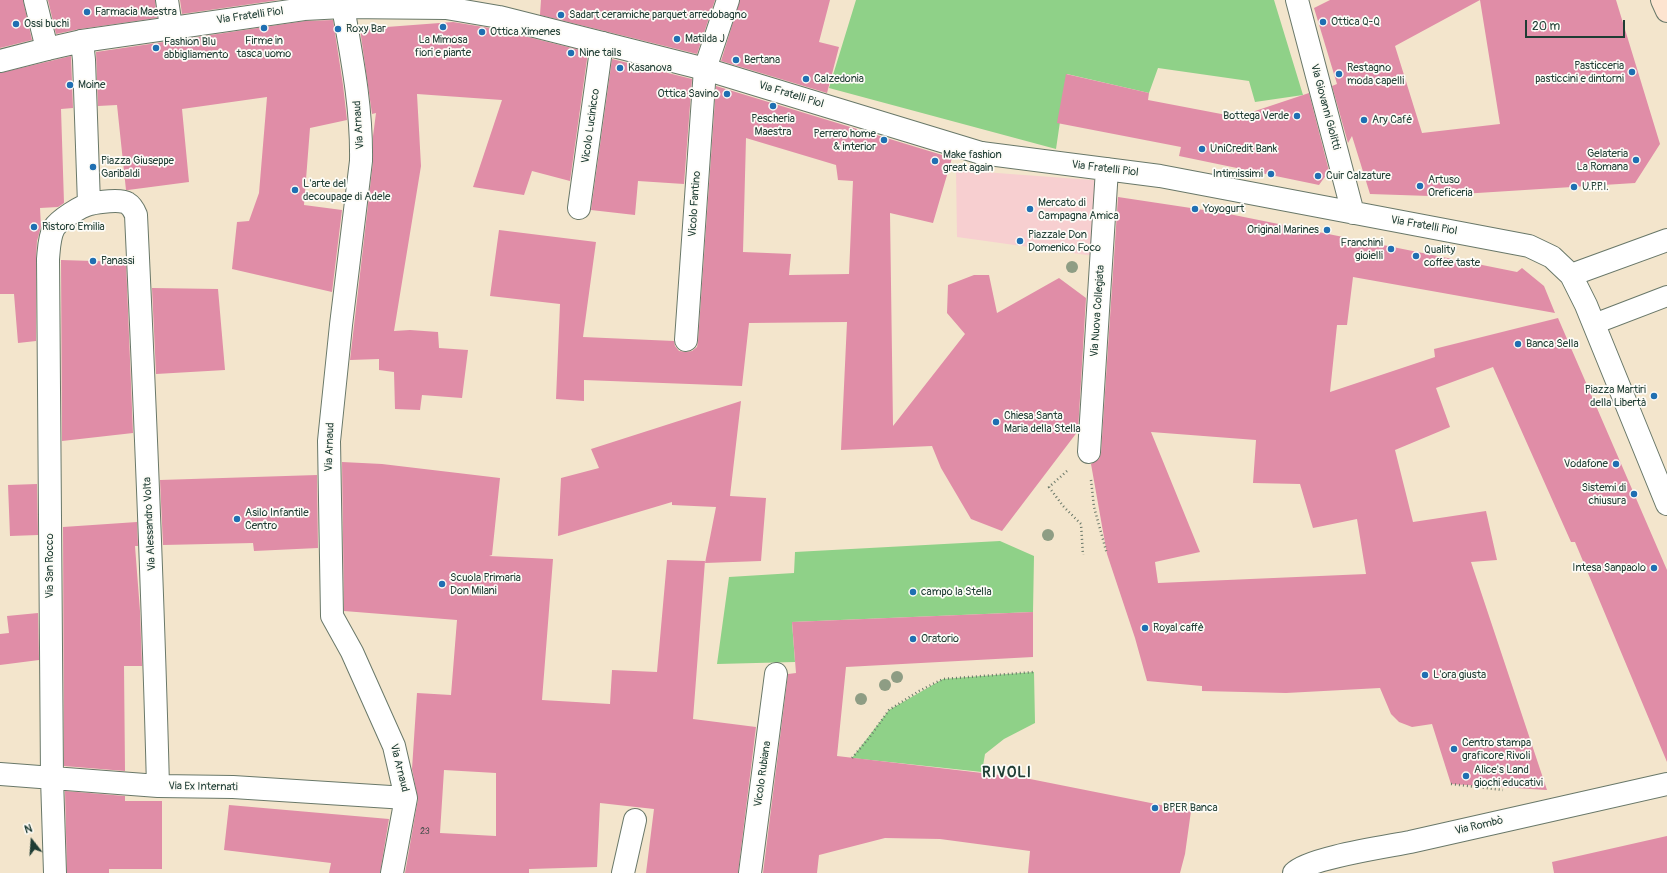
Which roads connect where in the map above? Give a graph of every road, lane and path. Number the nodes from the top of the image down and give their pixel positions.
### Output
1 (36, 0) edge
2 (167, 0) edge
3 (728, 0) edge
4 (1298, 0) edge
5 (1662, 0) edge
6 (447, 4) edge
7 (344, 7) junction
8 (1667, 11) edge
9 (171, 27) junction
10 (82, 41) junction
11 (602, 43) junction
12 (47, 49) junction
13 (0, 61) edge
14 (705, 69) junction
15 (1107, 169) junction
16 (89, 204) junction
17 (580, 208) dead end
18 (1353, 213) junction
19 (1667, 240) edge
20 (1571, 275) junction
21 (1667, 296) edge
22 (1594, 324) junction
23 (686, 340) dead end
24 (1088, 452) junction
25 (1667, 504) edge
26 (1107, 554) dead end
27 (1083, 555) dead end
28 (1034, 672) dead end
29 (776, 674) dead end
30 (852, 758) dead end
31 (0, 774) edge
32 (52, 778) junction
33 (1667, 784) edge
34 (158, 786) junction
35 (406, 798) junction
36 (635, 820) dead end
37 (55, 873) edge
38 (392, 873) edge
39 (623, 873) edge
40 (750, 873) edge
41 (1294, 873) edge

1 - 12 street
2 - 9 street
3 - 14 street, Vicolo Fantino
4 - 18 street, Via Giovanni Giolitti
5 - 8 main road
6 - 7 street, Via Fratelli Piol
6 - 11 street, Via Fratelli Piol
7 - 9 street, Via Fratelli Piol
7 - 35 street, Via Arnaud
9 - 10 street, Via Fratelli Piol
10 - 12 street, Via Fratelli Piol
10 - 16 street
11 - 14 street, Via Fratelli Piol
11 - 17 street, Vicolo Lucinicco
12 - 13 street, Via Fratelli Piol
14 - 15 street, Via Fratelli Piol
14 - 23 street, Vicolo Fantino
15 - 18 street, Via Fratelli Piol
15 - 24 street, Via Nuova Collegiata
16 - 32 street, Via San Rocco
16 - 34 street, Via Alessandro Volta
18 - 20 street, Via Fratelli Piol
19 - 20 street
20 - 22 street
21 - 22 lane
22 - 25 street
24 - 26 path
24 - 27 path
28 - 30 path
29 - 40 street, Vicolo Rubiana
31 - 32 street, Via Ex Internati
32 - 34 street, Via Ex Internati
32 - 37 street, Via San Rocco
33 - 41 street, Via Rombò
34 - 35 street, Via Ex Internati
35 - 38 street, Via Arnaud
36 - 39 street

